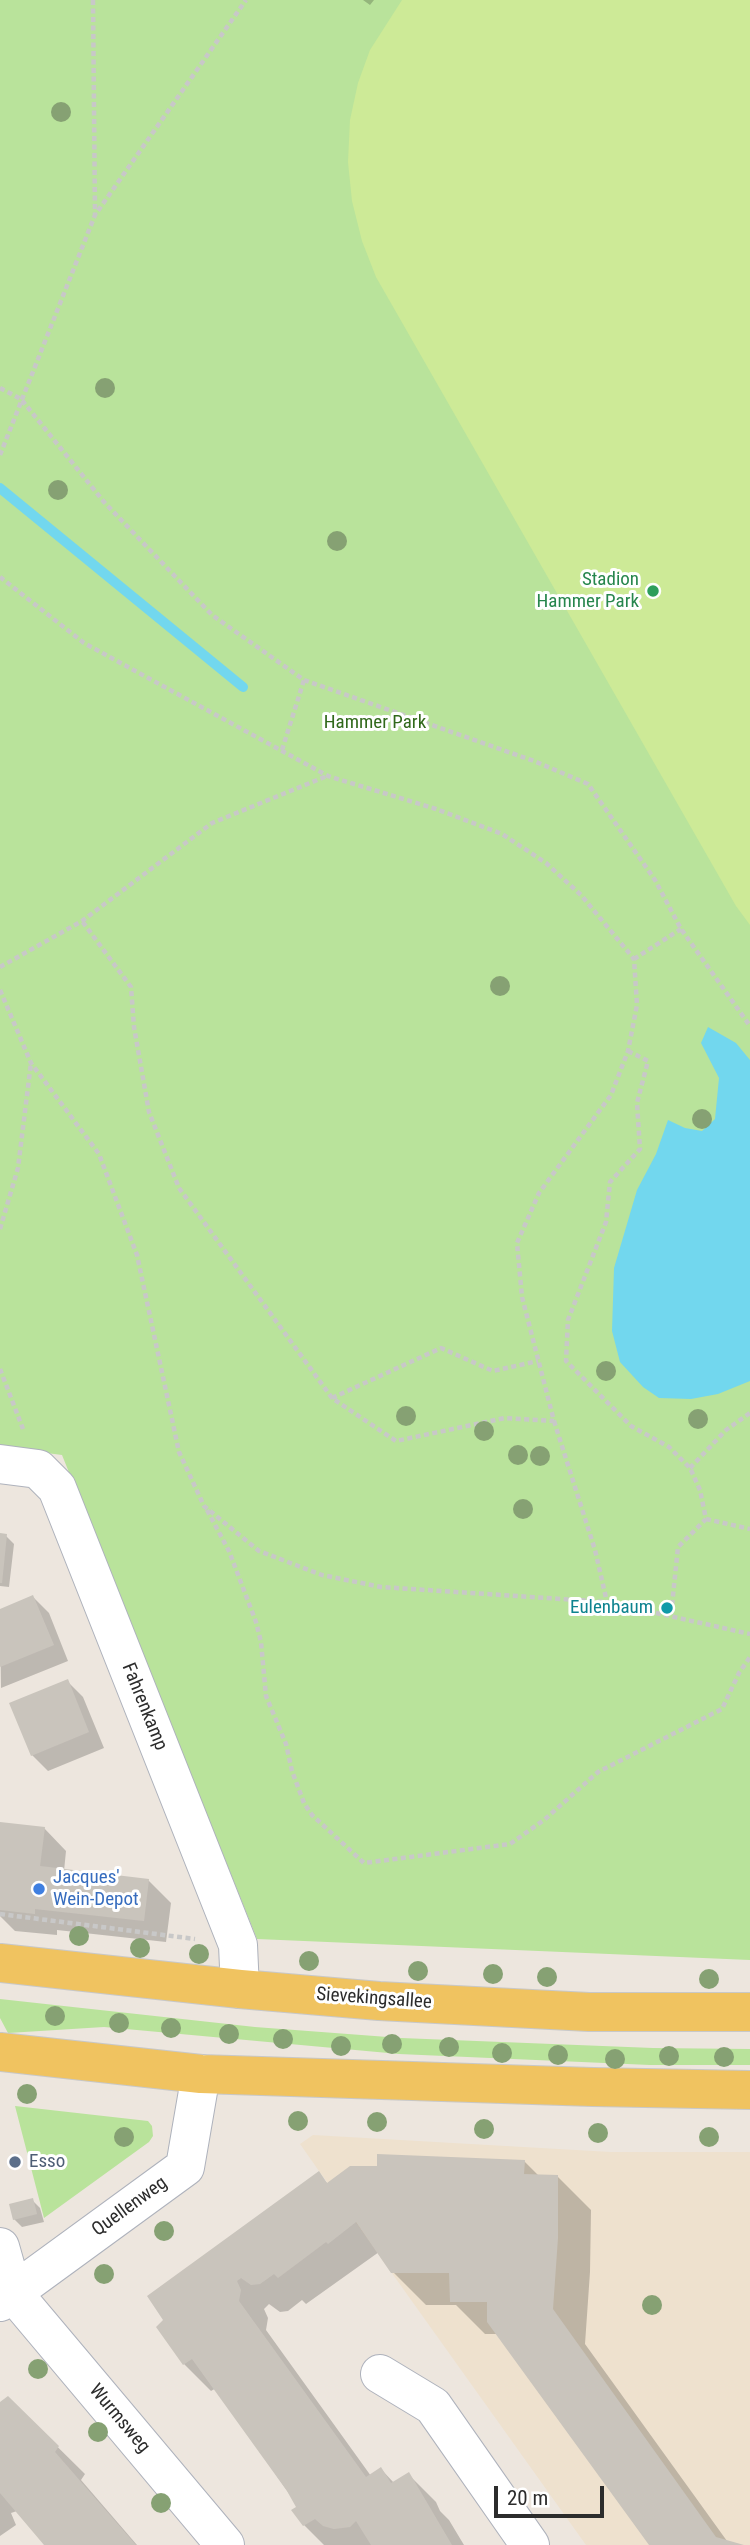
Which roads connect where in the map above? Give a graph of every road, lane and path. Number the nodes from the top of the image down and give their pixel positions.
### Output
1 (93, 0) edge
2 (246, 0) edge
3 (95, 215) junction
4 (0, 388) edge
5 (21, 399) junction
6 (0, 455) edge
7 (0, 577) edge
8 (304, 680) junction
9 (282, 750) junction
10 (328, 776) junction
11 (82, 921) junction
12 (681, 929) junction
13 (634, 958) junction
14 (0, 967) edge
15 (0, 992) edge
16 (750, 1026) edge
17 (628, 1052) junction
18 (31, 1063) junction
19 (0, 1229) edge
20 (538, 1361) junction
21 (0, 1369) edge
22 (332, 1398) junction
23 (750, 1413) edge
24 (554, 1421) junction
25 (0, 1464) edge
26 (690, 1468) junction
27 (38, 1469) junction
28 (204, 1506) junction
29 (706, 1519) junction
30 (750, 1529) edge
31 (607, 1602) junction
32 (671, 1615) junction
33 (750, 1634) edge
34 (750, 1657) edge
35 (0, 1914) edge
36 (238, 1945) junction
37 (0, 1963) edge
38 (240, 1989) junction
39 (750, 2012) edge
40 (0, 2052) edge
41 (201, 2074) junction
42 (750, 2090) edge
43 (0, 2247) edge
44 (6, 2297) edge
45 (380, 2374) dead end
46 (225, 2545) edge
47 (530, 2545) edge

1 - 3 path
2 - 3 path
3 - 5 path
4 - 5 path
5 - 6 path
5 - 8 path
7 - 9 path
8 - 9 path
8 - 12 path
9 - 10 path
10 - 11 path
10 - 13 path
11 - 14 path
11 - 22 path
12 - 13 path
12 - 16 path
13 - 17 path
15 - 18 path
17 - 20 path
17 - 26 path
18 - 19 path
18 - 28 path
20 - 22 path
20 - 24 path
21 - 27 path
22 - 24 path
23 - 26 path
24 - 31 path
25 - 27 street
26 - 29 path
27 - 36 street, Fahrenkamp
28 - 31 path
28 - 34 path
29 - 30 path
29 - 32 path
31 - 32 path
32 - 33 path
35 - 36 path
36 - 38 street, Fahrenkamp
37 - 38 main road, Sievekingsallee
38 - 39 main road, Sievekingsallee
40 - 41 main road
41 - 42 main road
41 - 44 street, Quellenweg
43 - 44 street
44 - 46 street, Wurmsweg
45 - 47 street

